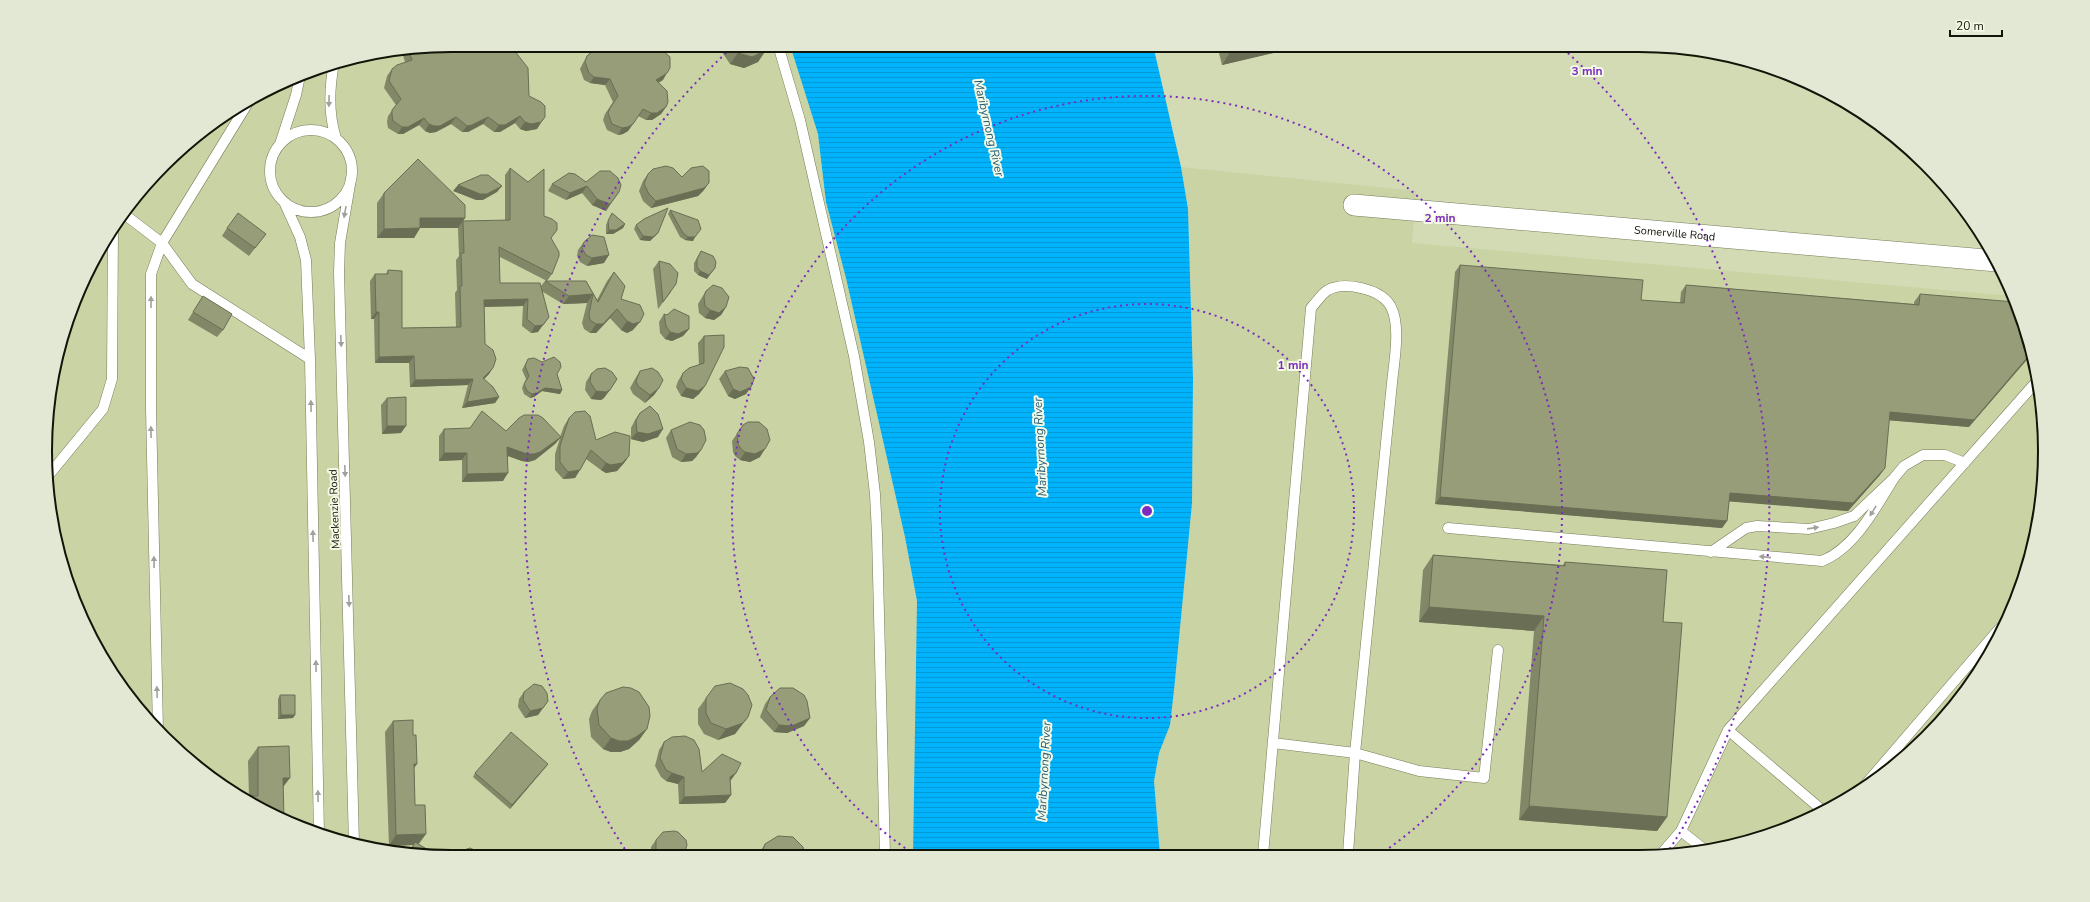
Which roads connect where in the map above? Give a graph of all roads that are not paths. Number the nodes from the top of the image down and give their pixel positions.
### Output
1 (780, 52) edge
2 (333, 70) edge
3 (299, 82) edge
4 (244, 109) edge
5 (336, 138) junction
6 (280, 144) junction
7 (352, 173) junction
8 (285, 204) junction
9 (1354, 205) dead end
10 (128, 217) edge
11 (113, 239) edge
12 (162, 243) junction
13 (1989, 260) edge
14 (310, 359) junction
15 (2033, 386) edge
16 (1965, 463) junction
17 (53, 470) edge
18 (1894, 478) junction
19 (1448, 528) dead end
20 (1711, 552) junction
21 (1991, 638) edge
22 (1498, 650) dead end
23 (158, 721) edge
24 (1728, 730) junction
25 (1273, 743) junction
26 (1355, 753) junction
27 (1876, 772) edge
28 (1819, 807) edge
29 (319, 828) edge
30 (1681, 831) junction
31 (354, 837) edge
32 (1699, 845) edge
33 (1665, 849) edge
34 (885, 850) edge
35 (1263, 850) edge
36 (1348, 850) edge

1 - 34 lane
2 -> 5 lane
3 - 6 lane
4 - 12 lane
5 - 6 lane
5 - 7 lane
6 - 8 lane
7 - 8 lane
7 -> 31 lane, Mackenzie Road
8 - 14 lane, Mackenzie Road
9 - 13 street, Somerville Road
10 - 12 lane
11 - 17 lane
12 - 14 lane
23 -> 12 lane
29 -> 14 lane, Mackenzie Road
15 - 16 lane
16 - 18 lane
16 - 24 lane
20 -> 18 lane
18 -> 20 lane
19 - 20 lane
21 - 27 lane
22 - 26 lane
24 - 28 lane
24 - 30 lane
25 - 26 lane
25 - 26 lane
25 - 35 lane
26 - 36 lane
30 - 32 lane
30 - 33 lane

